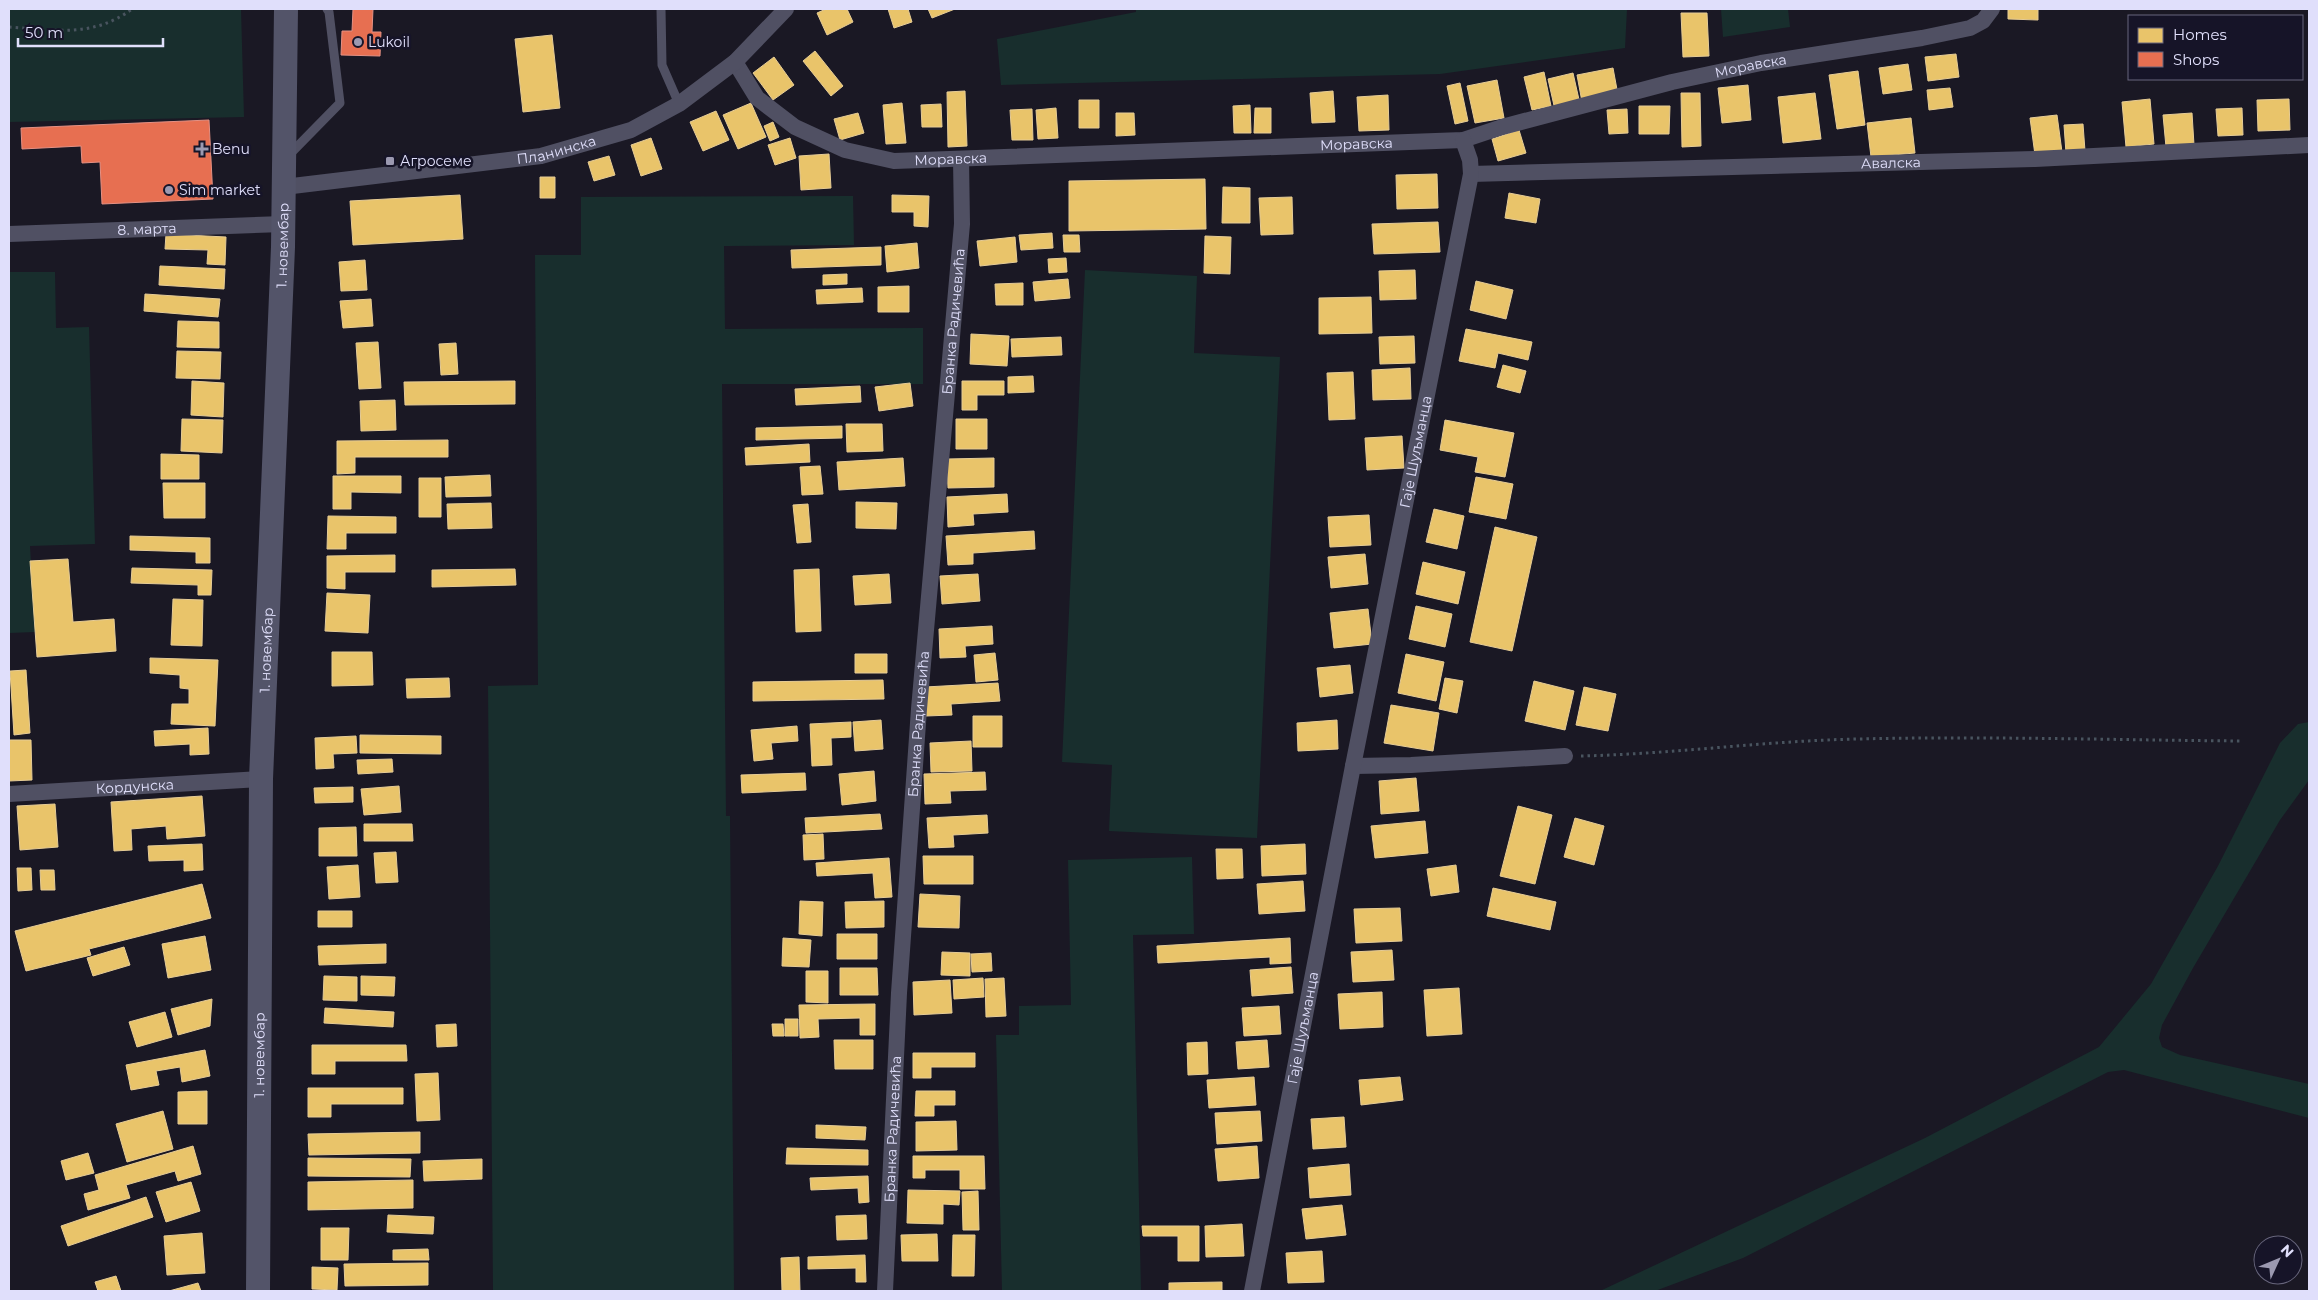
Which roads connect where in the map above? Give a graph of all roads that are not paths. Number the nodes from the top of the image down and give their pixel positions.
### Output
1 (286, 9) edge
2 (327, 9) edge
3 (661, 9) edge
4 (786, 9) edge
5 (1992, 9) edge
6 (735, 62) junction
7 (679, 104) junction
8 (1463, 140) junction
9 (2309, 145) edge
10 (961, 159) junction
11 (284, 160) junction
12 (1472, 174) junction
13 (284, 187) junction
14 (283, 224) junction
15 (9, 234) edge
16 (1565, 756) road end
17 (1353, 766) junction
18 (261, 779) junction
19 (9, 794) edge
20 (258, 1291) edge
21 (886, 1291) edge
22 (1252, 1291) edge

1 - 11 main road, 1. новембар
2 - 11 lane
3 - 7 lane
4 - 6 street, Планинска
5 - 8 street, Моравска
6 - 7 street, Планинска
6 - 10 street, Моравска
7 - 13 street, Планинска
8 - 10 street, Моравска
8 - 12 street, Гаје Шуљманца
9 - 12 street, Авалска
10 - 21 street, Бранка Радичевића
11 - 13 main road, 1. новембар
12 - 17 street, Гаје Шуљманца
13 - 14 main road, 1. новембар
14 - 15 street, 8. марта
14 - 18 main road, 1. новембар
16 - 17 street
17 - 22 street, Гаје Шуљманца
18 - 19 street, Кордунска
18 - 20 main road, 1. новембар

